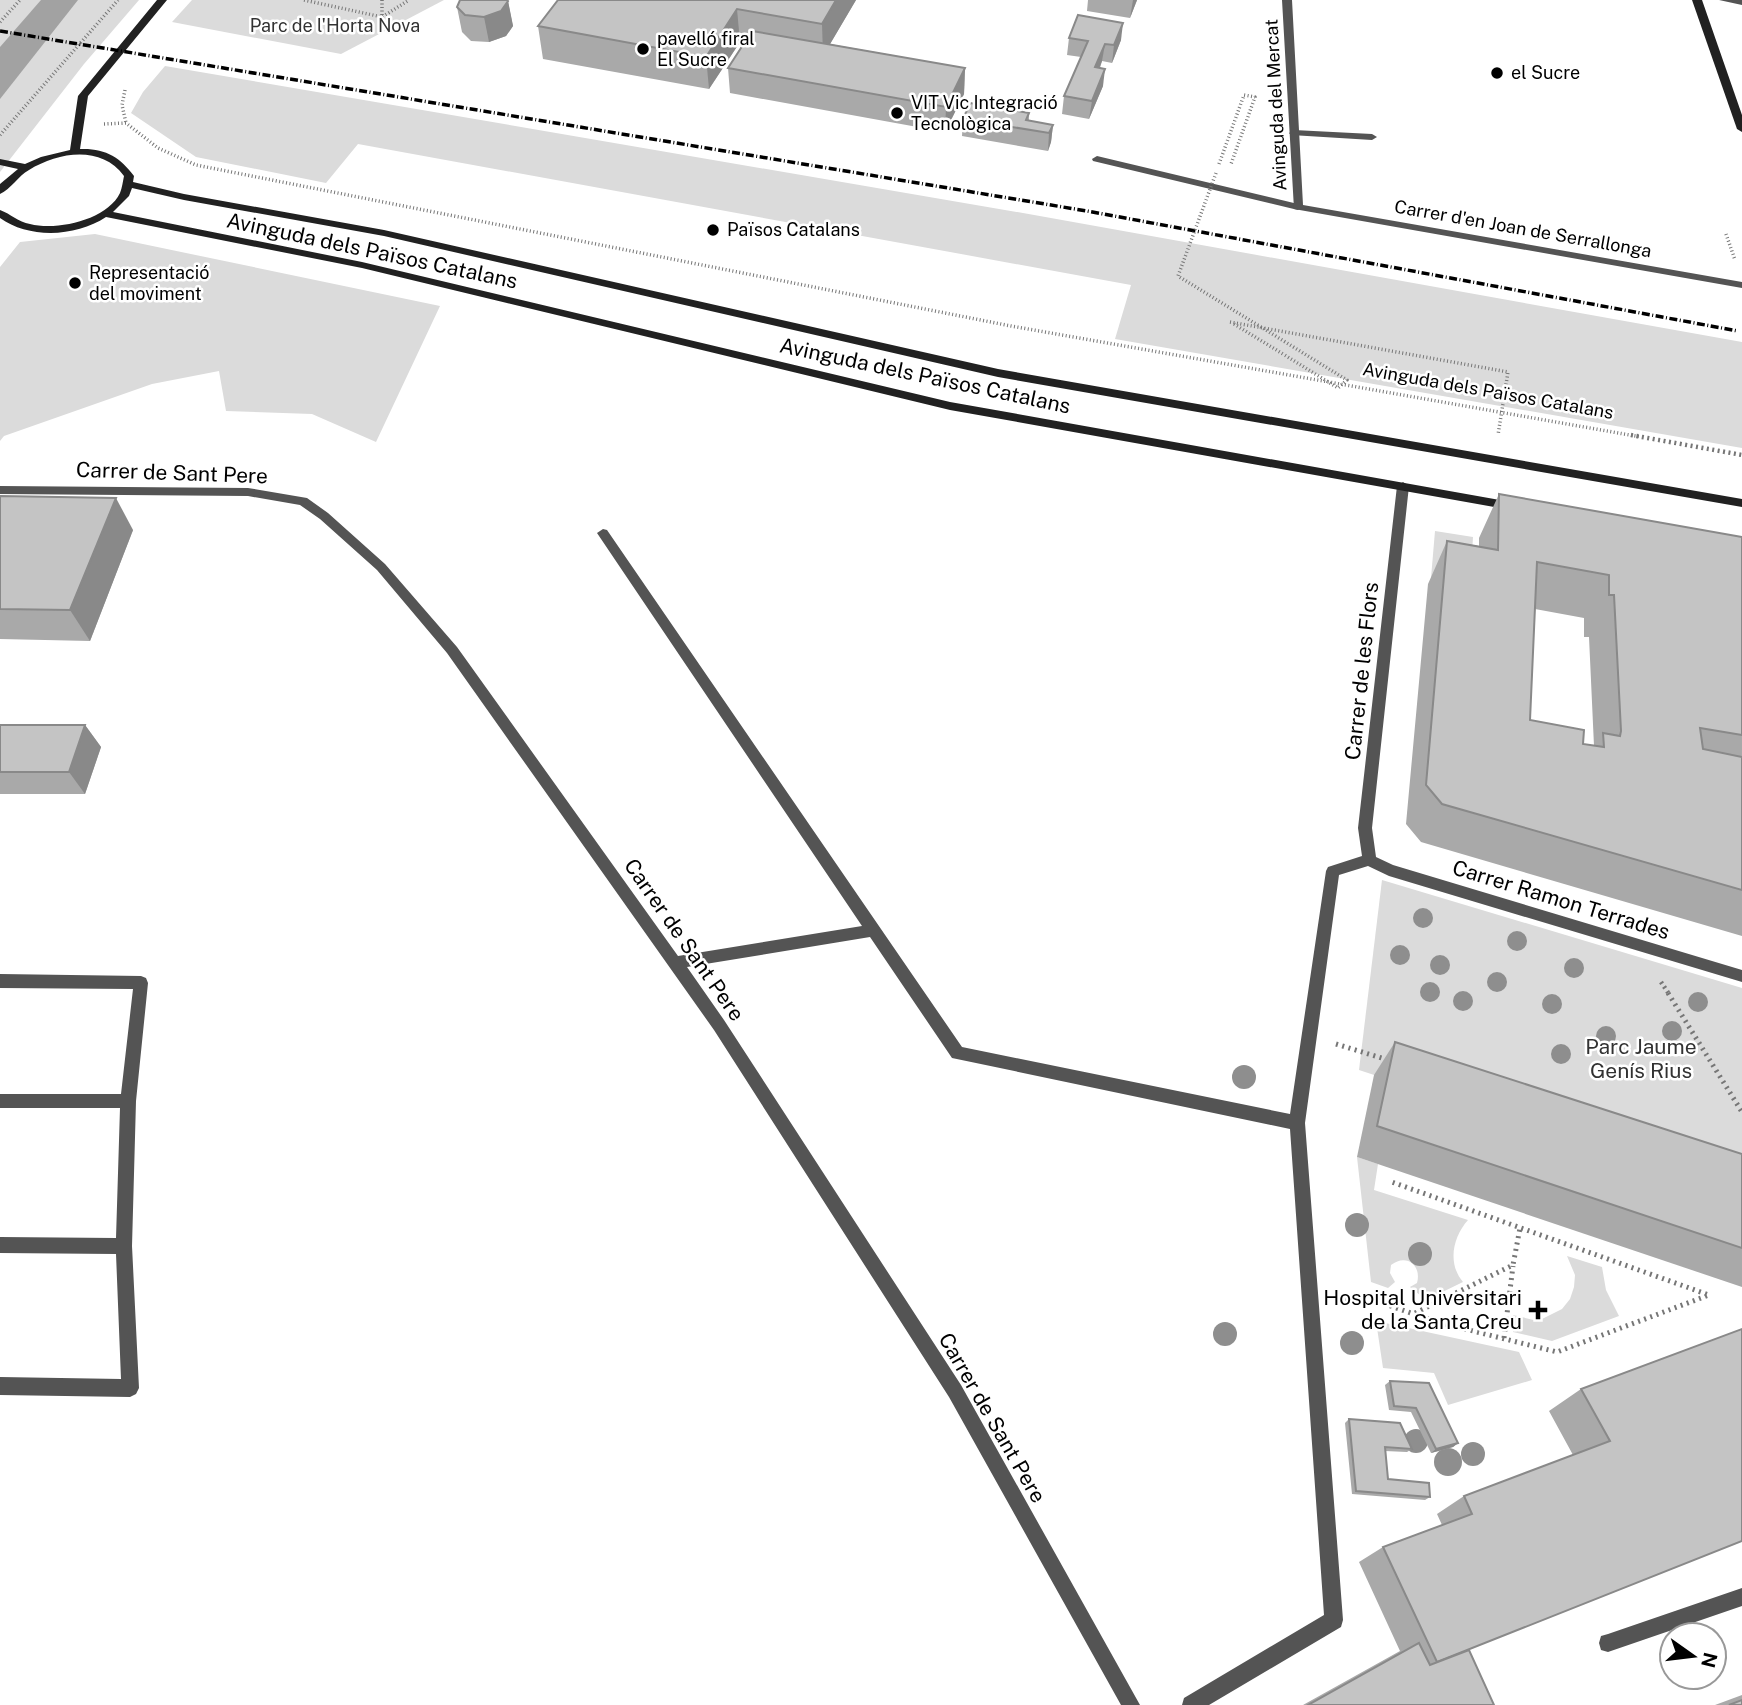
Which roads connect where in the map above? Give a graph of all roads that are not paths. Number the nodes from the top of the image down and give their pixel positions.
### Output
1 (162, 0) edge
2 (1287, 0) edge
3 (1697, 0) edge
4 (1724, 0) edge
5 (1742, 2) edge
6 (1742, 129) edge
7 (1294, 133) junction
8 (1372, 137) dead end
9 (75, 152) junction
10 (1097, 159) dead end
11 (4, 163) edge
12 (25, 167) junction
13 (129, 184) junction
14 (0, 191) edge
15 (1298, 207) junction
16 (104, 214) junction
17 (2, 218) edge
18 (1742, 285) edge
19 (1403, 486) junction
20 (0, 490) edge
21 (1742, 503) edge
22 (1519, 508) edge
23 (603, 533) dead end
24 (1369, 860) junction
25 (873, 930) junction
26 (675, 963) junction
27 (1742, 976) edge
28 (0, 981) edge
29 (0, 1101) edge
30 (128, 1101) junction
31 (1297, 1123) junction
32 (0, 1245) edge
33 (124, 1246) junction
34 (0, 1386) edge
35 (1742, 1597) edge
36 (1608, 1643) edge
37 (1131, 1705) edge
38 (1191, 1705) edge

1 - 9 street
2 - 7 street, Avinguda del Mercat
3 - 6 street
4 - 5 street
7 - 8 street
7 - 15 street, Avinguda del Mercat
9 - 12 street
9 - 13 street
10 - 15 street, Carrer d'en Joan de Serrallonga
11 - 12 street
12 - 14 street
13 - 16 street
13 - 21 street, Avinguda dels Països Catalans
15 - 18 street, Carrer d'en Joan de Serrallonga
16 - 17 street
16 - 19 street, Avinguda dels Països Catalans
19 - 22 street, Avinguda dels Països Catalans
19 - 24 street, Carrer de les Flors
20 - 26 street, Carrer de Sant Pere
23 - 25 street
24 - 27 street, Carrer Ramon Terrades
24 - 31 street
25 - 26 street
25 - 31 street
26 - 37 street, Carrer de Sant Pere
28 - 30 street
29 - 30 street
30 - 33 street
31 - 38 street
32 - 33 street
33 - 34 street
35 - 36 street

